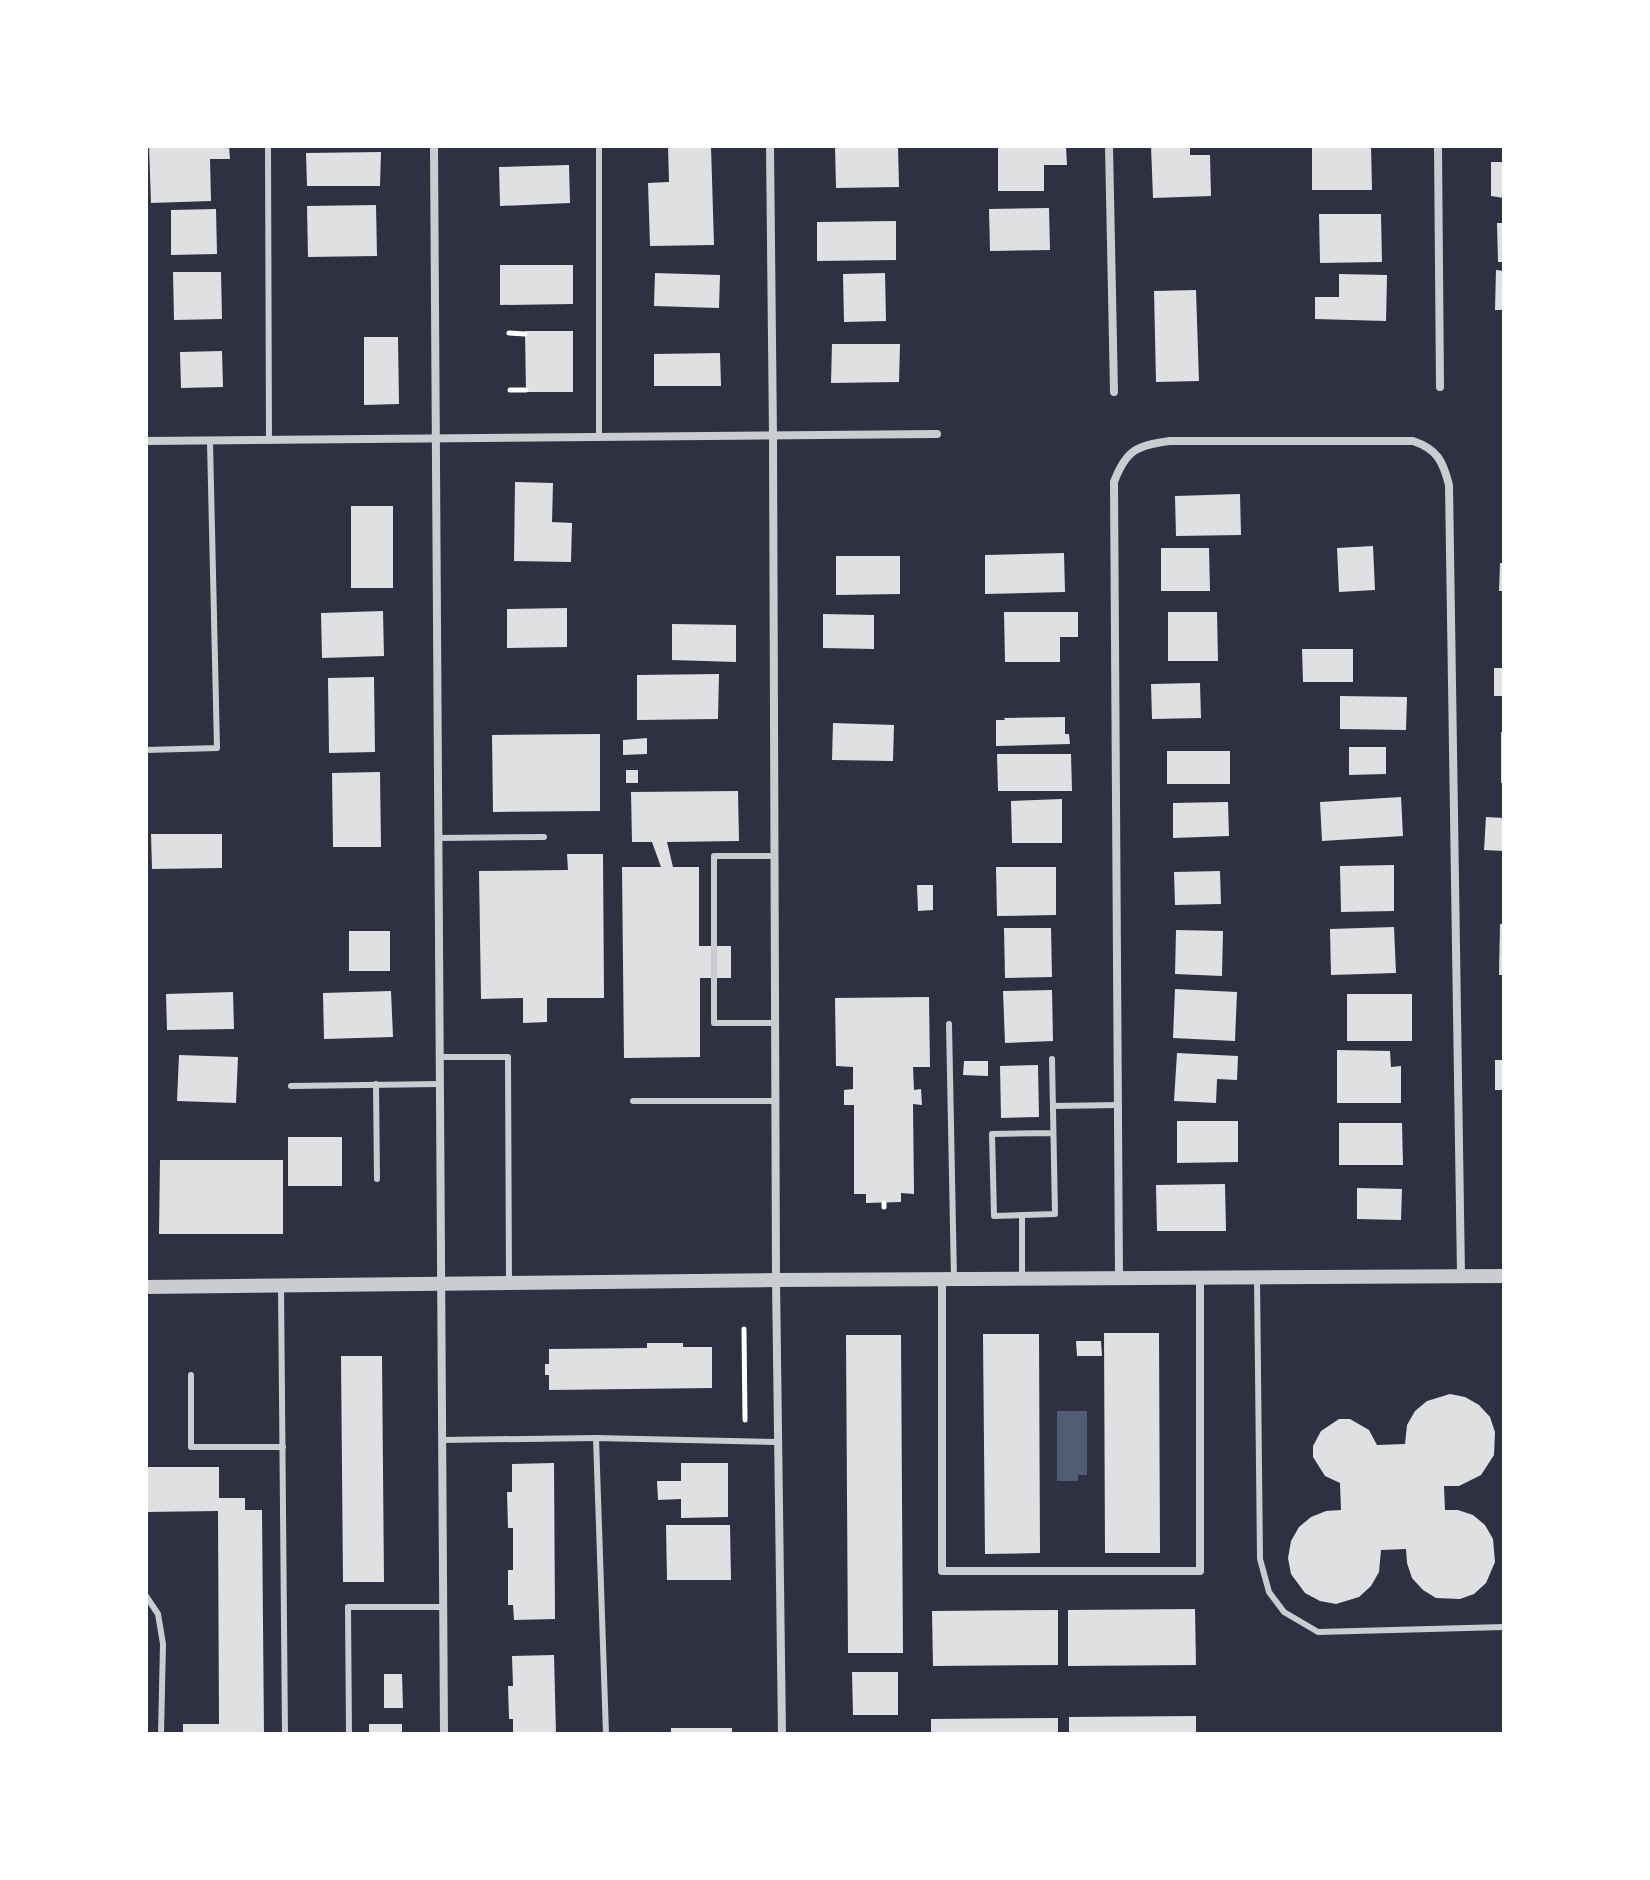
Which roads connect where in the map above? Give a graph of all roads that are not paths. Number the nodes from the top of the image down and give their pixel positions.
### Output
1 (268, 146) edge
2 (434, 146) edge
3 (599, 146) edge
4 (770, 146) edge
5 (1109, 146) edge
6 (1438, 146) edge
7 (1440, 387) dead end
8 (1114, 392) dead end
9 (937, 434) dead end
10 (773, 437) junction
11 (599, 438) junction
12 (436, 440) junction
13 (146, 441) edge
14 (269, 441) junction
15 (210, 442) junction
16 (146, 750) edge
17 (544, 837) dead end
18 (438, 838) junction
19 (774, 856) junction
20 (775, 1023) junction
21 (949, 1024) dead end
22 (440, 1057) junction
23 (1052, 1059) dead end
24 (376, 1084) junction
25 (440, 1084) junction
26 (291, 1086) dead end
27 (633, 1101) dead end
28 (775, 1101) junction
29 (1119, 1105) junction
30 (1053, 1106) junction
31 (1053, 1133) junction
32 (377, 1179) dead end
33 (1022, 1215) junction
34 (1461, 1276) junction
35 (1504, 1276) edge
36 (1257, 1277) junction
37 (1119, 1278) junction
38 (1200, 1278) junction
39 (948, 1279) junction
40 (1022, 1279) junction
41 (776, 1280) junction
42 (509, 1284) junction
43 (441, 1285) junction
44 (281, 1286) junction
45 (146, 1287) edge
46 (191, 1375) dead end
47 (596, 1438) junction
48 (442, 1440) junction
49 (779, 1442) junction
50 (283, 1447) junction
51 (146, 1596) edge
52 (443, 1607) junction
53 (1504, 1627) edge
54 (161, 1734) edge
55 (285, 1734) edge
56 (349, 1734) edge
57 (444, 1734) edge
58 (606, 1734) edge
59 (782, 1734) edge

1 - 14 lane
2 - 12 street
3 - 11 lane
4 - 10 street
5 - 8 street
6 - 7 street
9 - 10 street
10 - 11 street
10 - 19 street
11 - 12 street
12 - 14 street
12 - 18 street
13 - 15 street
14 - 15 street
15 - 16 lane
17 - 18 lane
18 - 22 street
19 - 20 street
19 - 20 lane
20 - 28 street
21 - 39 lane
22 - 25 street
22 - 42 lane
23 - 30 lane
24 - 25 lane
24 - 26 lane
24 - 32 lane
25 - 43 street
27 - 28 lane
28 - 41 street
29 - 30 lane
29 - 34 street
29 - 37 street
30 - 31 lane
31 - 33 lane
31 - 33 lane
33 - 40 lane
34 - 35 street
34 - 36 street
36 - 38 street
36 - 53 lane
37 - 38 street
37 - 40 street
38 - 39 street
39 - 40 street
39 - 41 street
41 - 42 street
41 - 49 street
42 - 43 street
43 - 44 street
43 - 48 street
44 - 45 street
44 - 50 lane
46 - 50 lane
47 - 48 lane
47 - 49 lane
47 - 58 lane
48 - 52 street
49 - 59 street
50 - 55 lane
51 - 54 lane
52 - 56 lane
52 - 57 street

